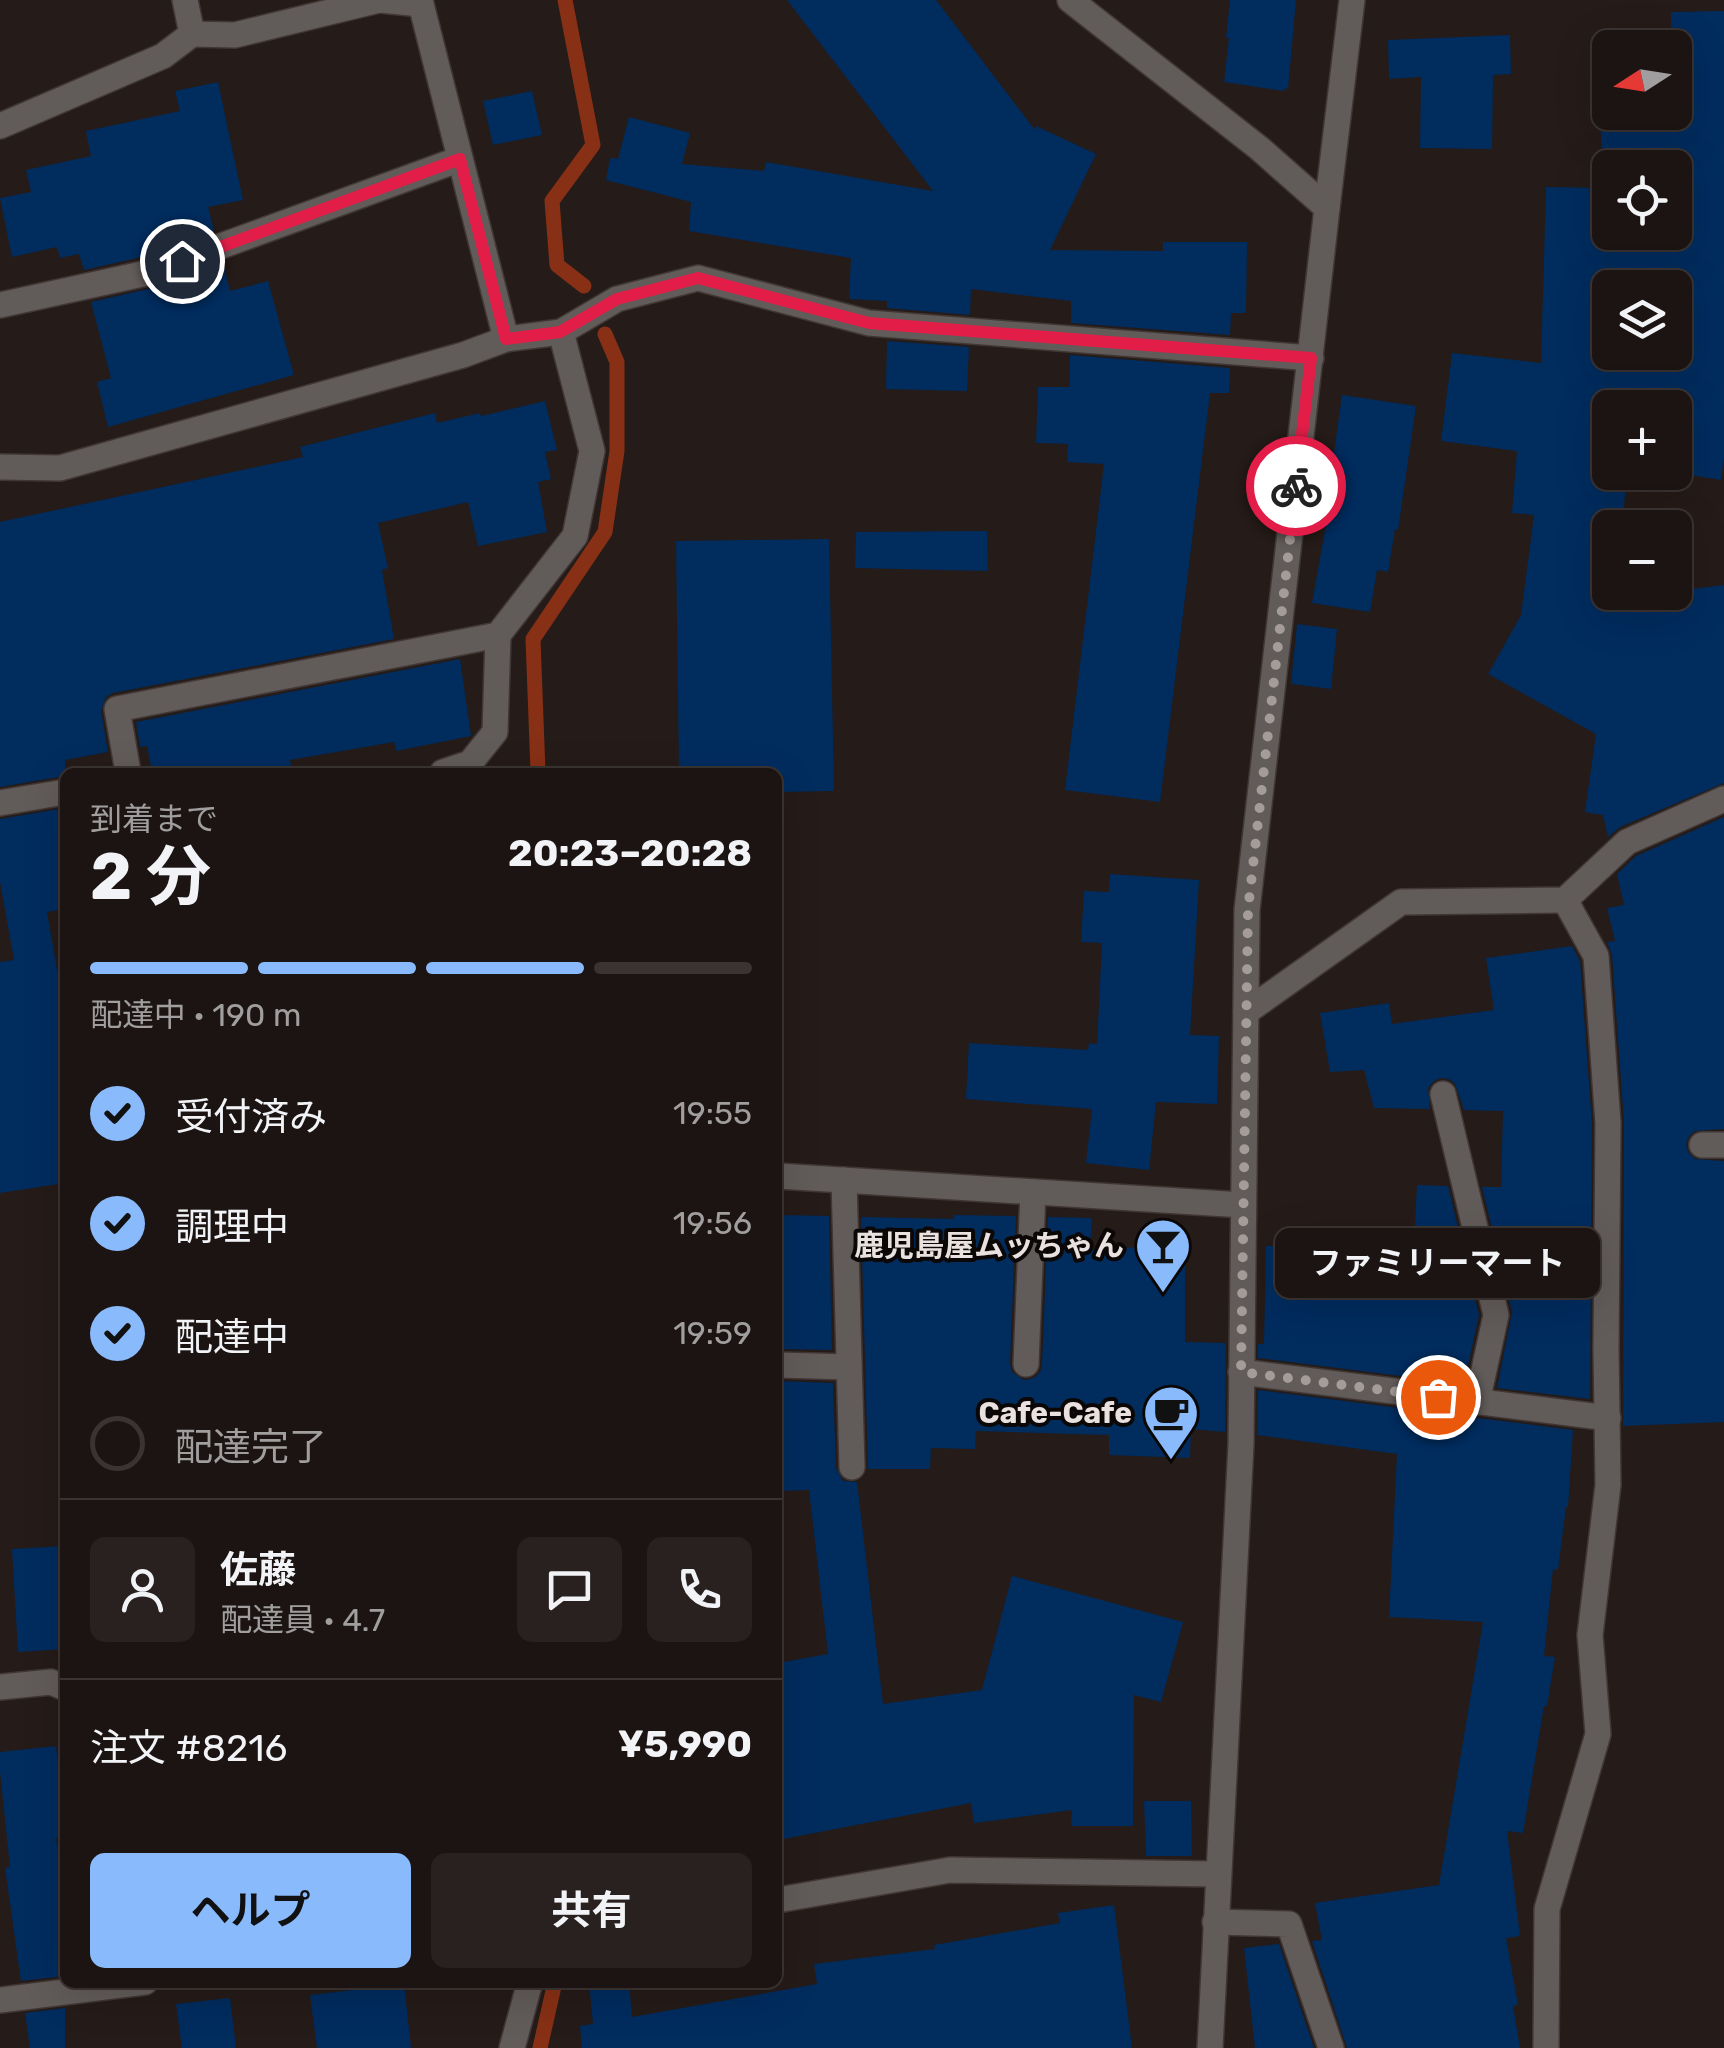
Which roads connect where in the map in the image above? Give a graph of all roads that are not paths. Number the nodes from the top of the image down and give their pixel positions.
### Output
1 (185, 0) edge
2 (379, 0) edge
3 (1070, 0) edge
4 (1352, 0) edge
5 (192, 34) junction
6 (0, 126) edge
7 (460, 159) junction
8 (1327, 208) junction
9 (0, 305) edge
10 (560, 332) junction
11 (506, 339) junction
12 (1311, 358) junction
13 (0, 467) edge
14 (498, 635) junction
15 (127, 768) edge
16 (455, 768) edge
17 (60, 793) edge
18 (1724, 800) edge
19 (0, 804) edge
20 (1565, 900) junction
21 (1246, 1012) junction
22 (1443, 1094) dead end
23 (782, 1176) edge
24 (844, 1180) junction
25 (1033, 1192) junction
26 (1242, 1205) junction
27 (1026, 1364) dead end
28 (782, 1365) edge
29 (849, 1367) junction
30 (1241, 1372) junction
31 (1477, 1402) junction
32 (1608, 1418) junction
33 (852, 1467) dead end
34 (60, 1686) edge
35 (0, 1687) edge
36 (1217, 1874) junction
37 (782, 1899) edge
38 (1215, 1922) junction
39 (97, 1988) edge
40 (528, 1988) edge
41 (0, 2000) edge
42 (512, 2048) edge
43 (1210, 2048) edge
44 (1331, 2048) edge
45 (1546, 2048) edge

1 - 5 street
2 - 5 street
2 - 7 street
3 - 8 street
4 - 8 street
5 - 6 street
7 - 9 street
7 - 11 street
8 - 12 street
10 - 11 street
10 - 12 street
10 - 14 street
11 - 13 street
12 - 21 street
14 - 15 street
14 - 16 street
17 - 19 street
18 - 20 street
20 - 21 street
20 - 32 street
21 - 26 street
22 - 31 street
23 - 24 street
24 - 25 street
24 - 29 street
25 - 26 street
25 - 27 street
26 - 30 street
28 - 29 street
29 - 33 street
30 - 31 street
30 - 36 street
31 - 32 street
32 - 45 street
34 - 35 street
36 - 37 street
36 - 38 street
38 - 43 street
38 - 44 street
39 - 41 street
40 - 42 street

